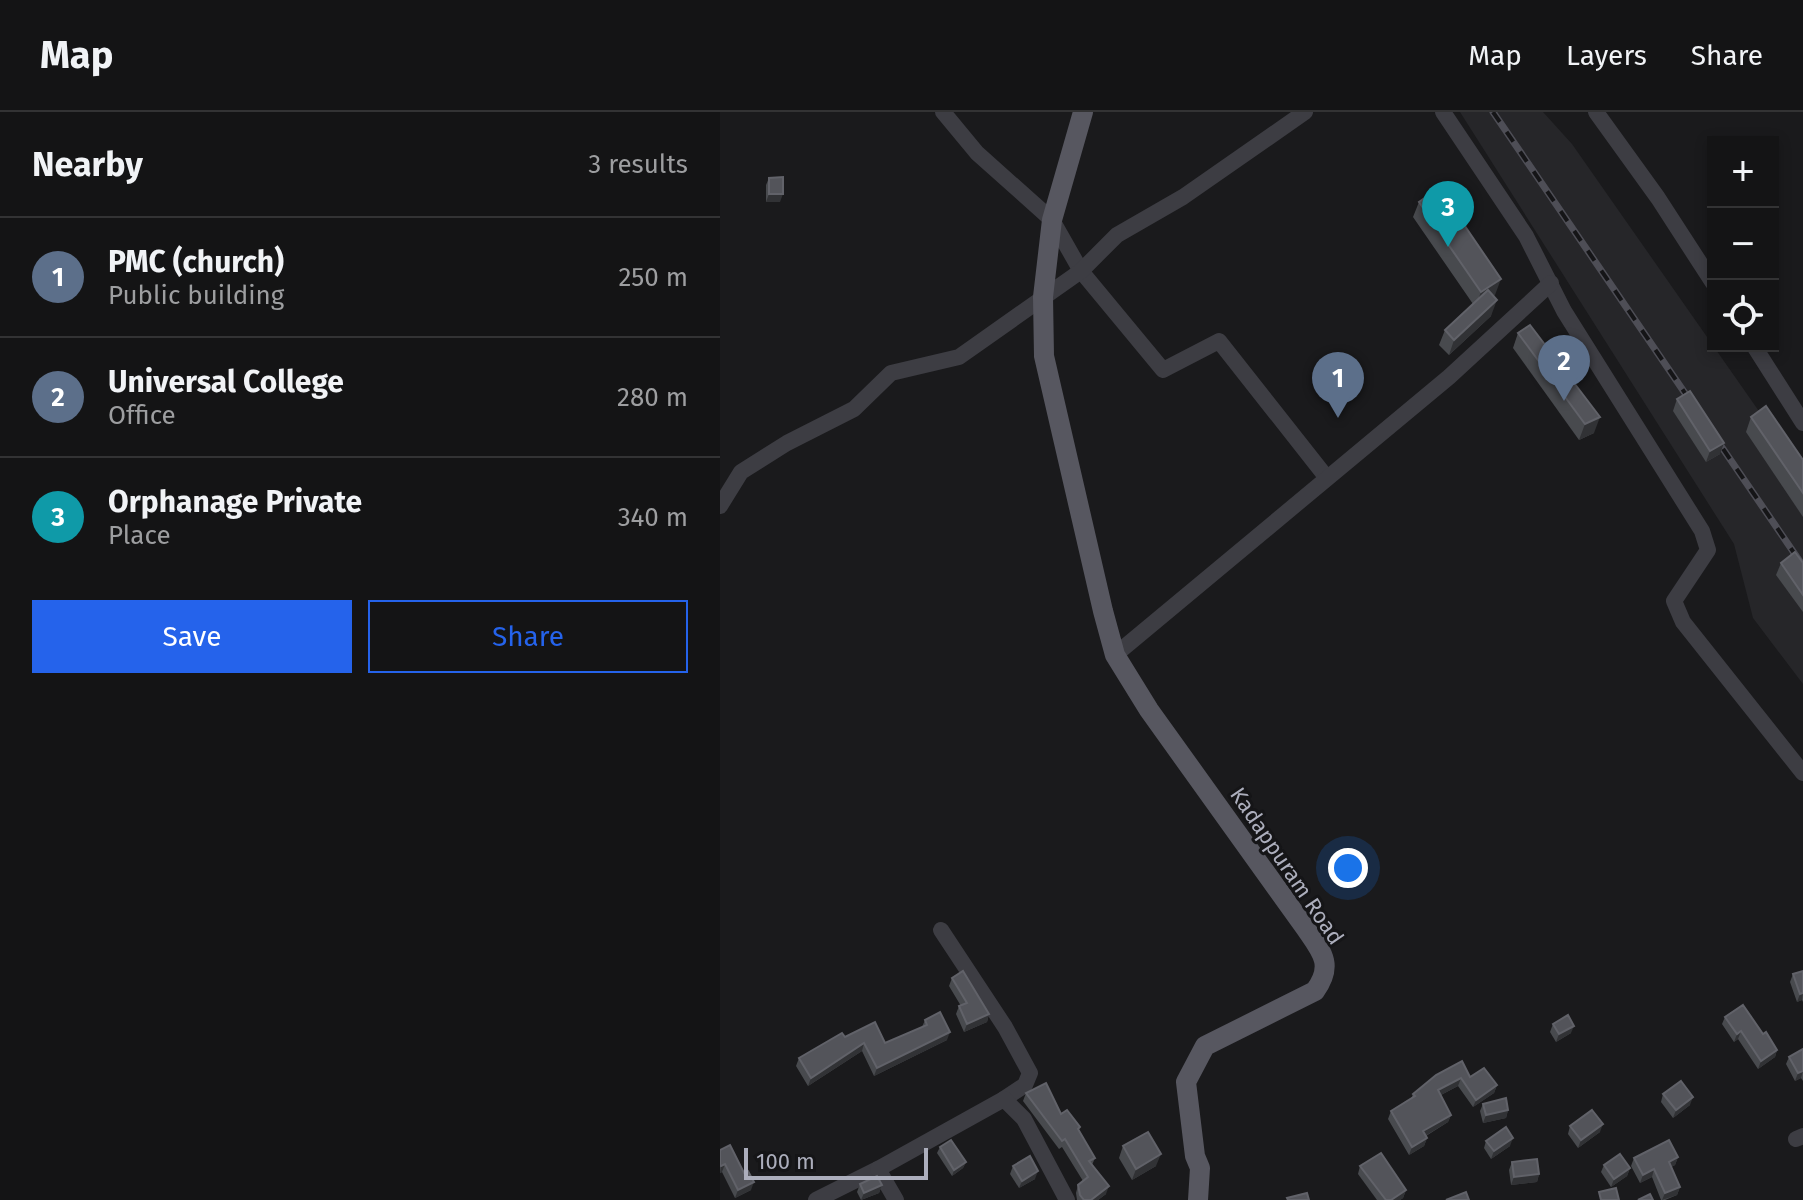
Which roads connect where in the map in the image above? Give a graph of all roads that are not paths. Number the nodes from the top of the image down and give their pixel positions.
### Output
1 (943, 112) edge
2 (1083, 112) edge
3 (1305, 112) edge
4 (1443, 112) edge
5 (1596, 112) edge
6 (1052, 220) junction
7 (1081, 271) junction
8 (1711, 280) edge
9 (1551, 283) junction
10 (1043, 297) junction
11 (1758, 352) edge
12 (1803, 423) edge
13 (1327, 478) junction
14 (720, 506) edge
15 (1115, 655) junction
16 (1803, 773) edge
17 (941, 930) dead end
18 (1004, 1099) junction
19 (878, 1169) junction
20 (816, 1200) edge
21 (896, 1200) edge
22 (1067, 1200) edge
23 (1198, 1200) edge

1 - 6 street
2 - 6 main road
3 - 7 street
4 - 9 street
5 - 8 street
6 - 7 street
6 - 10 main road
7 - 10 street
7 - 13 street
9 - 13 street
9 - 16 street
10 - 14 street
10 - 15 main road
11 - 12 street
13 - 15 street
15 - 23 main road, Kadappuram Road
17 - 18 street
18 - 19 street
18 - 22 street
19 - 20 street
19 - 21 street

